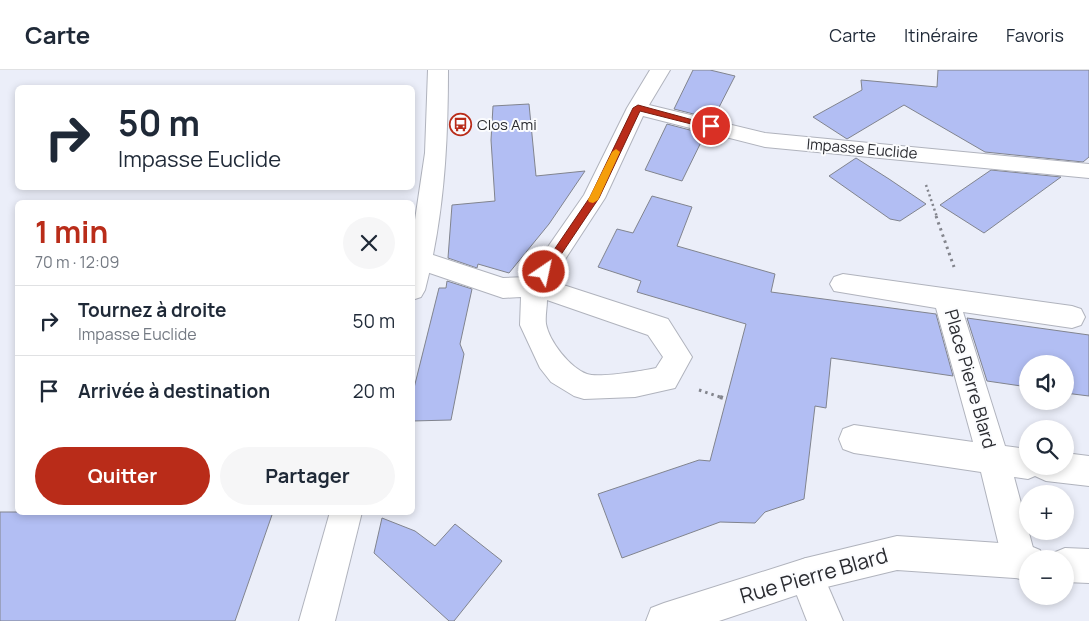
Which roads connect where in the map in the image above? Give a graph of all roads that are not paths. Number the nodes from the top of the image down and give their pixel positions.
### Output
1 (438, 70) edge
2 (660, 70) edge
3 (638, 108) junction
4 (1089, 171) edge
5 (422, 260) junction
6 (415, 281) edge
7 (843, 284) dead end
8 (534, 286) junction
9 (946, 298) junction
10 (1072, 317) dead end
11 (854, 439) dead end
12 (994, 460) junction
13 (1019, 463) edge
14 (1074, 469) edge
15 (1089, 471) edge
16 (345, 515) edge
17 (1020, 550) edge
18 (1019, 562) edge
19 (1074, 565) edge
20 (1089, 566) edge
21 (806, 575) junction
22 (317, 621) edge
23 (664, 621) edge
24 (825, 621) edge

1 - 5 street
2 - 3 street
3 - 4 street, Impasse Euclide
3 - 8 street
5 - 6 street
5 - 8 street
7 - 9 street, Place Pierre Blard
8 - 8 street
9 - 10 street, Place Pierre Blard
9 - 12 street, Place Pierre Blard
11 - 12 street, Place Pierre Blard
12 - 13 street, Place Pierre Blard
12 - 17 street, Place Pierre Blard
14 - 15 street
16 - 22 street
18 - 21 street, Rue Pierre Blard
19 - 20 street
21 - 23 street, Rue Pierre Blard
21 - 24 street

